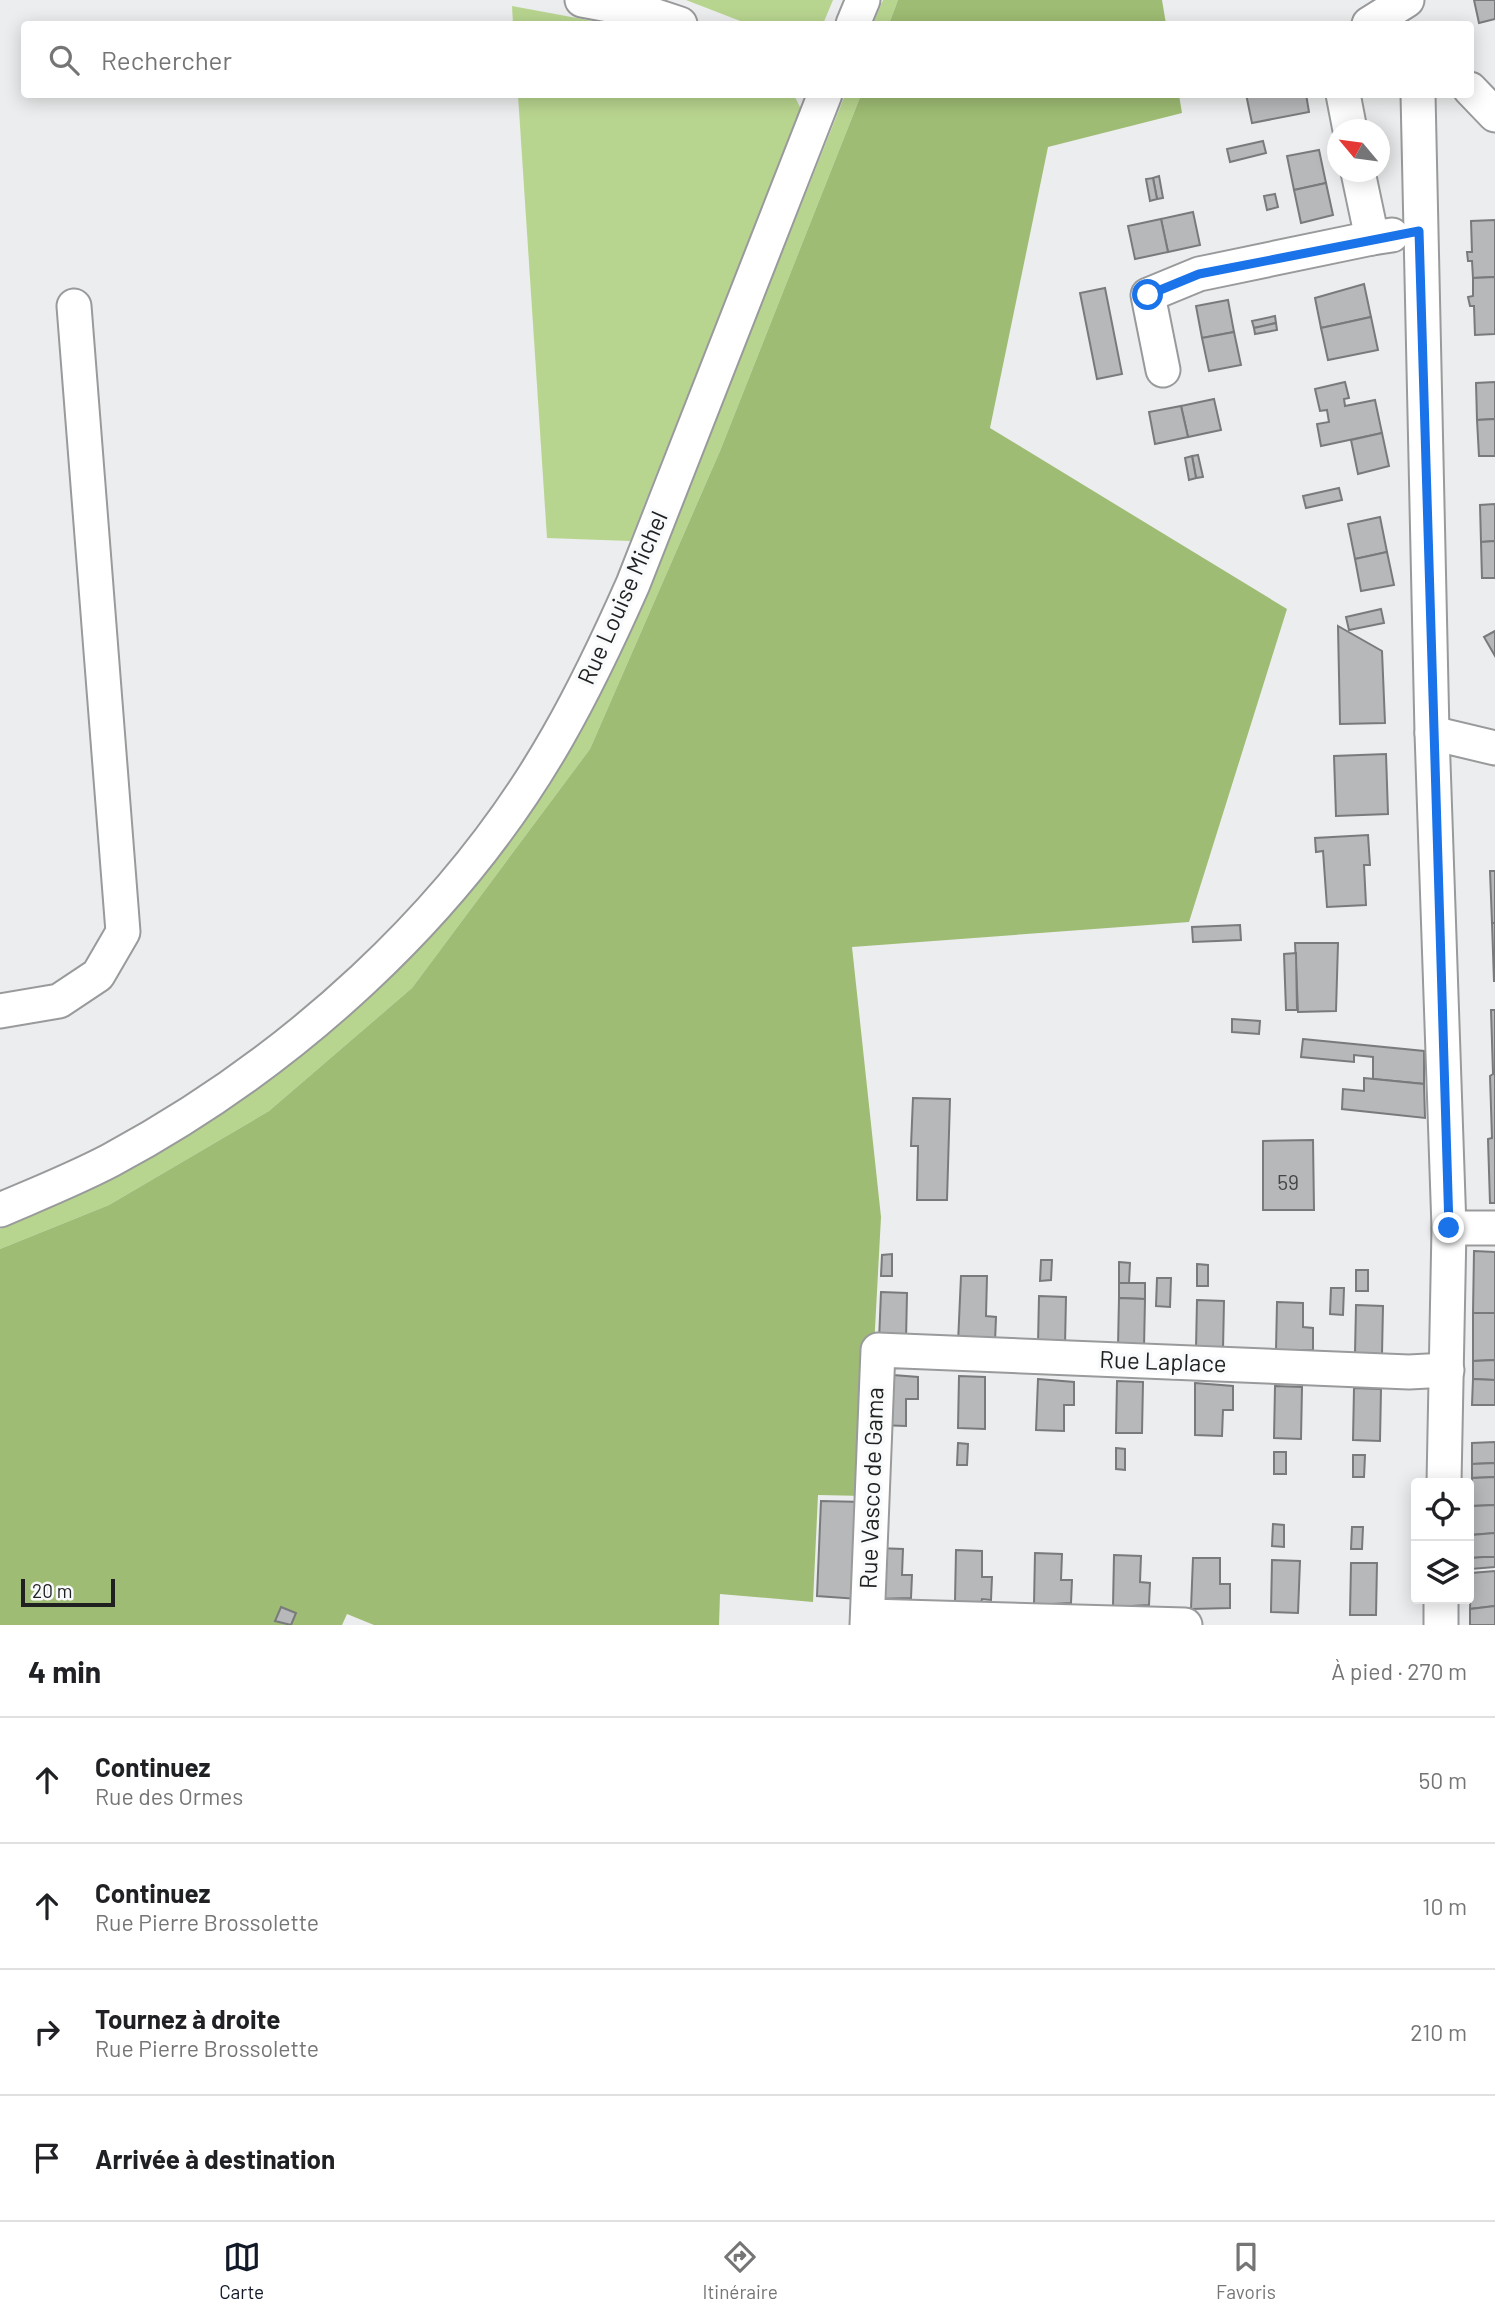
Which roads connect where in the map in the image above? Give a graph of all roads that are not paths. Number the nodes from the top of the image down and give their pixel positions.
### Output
1 (582, 0) edge
2 (863, 0) edge
3 (1407, 0) edge
4 (1414, 0) edge
5 (671, 21) edge
6 (854, 21) edge
7 (1374, 21) edge
8 (1415, 21) edge
9 (1474, 92) edge
10 (823, 98) edge
11 (1344, 98) edge
12 (1418, 98) edge
13 (1495, 115) edge
14 (1348, 119) edge
15 (1361, 182) edge
16 (1419, 231) junction
17 (1372, 238) junction
18 (74, 306) dead end
19 (1163, 370) dead end
20 (1432, 733) junction
21 (1495, 748) edge
22 (0, 1011) edge
23 (0, 1210) edge
24 (1449, 1228) junction
25 (1495, 1228) edge
26 (878, 1350) joint
27 (1447, 1370) junction
28 (1444, 1478) edge
29 (1441, 1604) edge
30 (867, 1620) edge
31 (1185, 1625) edge
32 (1441, 1625) edge

1 - 5 street
2 - 6 street
3 - 7 street
4 - 8 street
9 - 13 street
10 - 23 street, Rue Louise Michel
11 - 14 street
12 - 16 street
15 - 17 street
16 - 17 street
16 - 20 street
17 - 19 street
18 - 22 street
20 - 21 street
20 - 24 street
24 - 25 street
24 - 27 street
26 - 27 street, Rue Laplace
26 - 30 street, Rue Vasco de Gama
27 - 28 street
29 - 32 street
30 - 31 street

